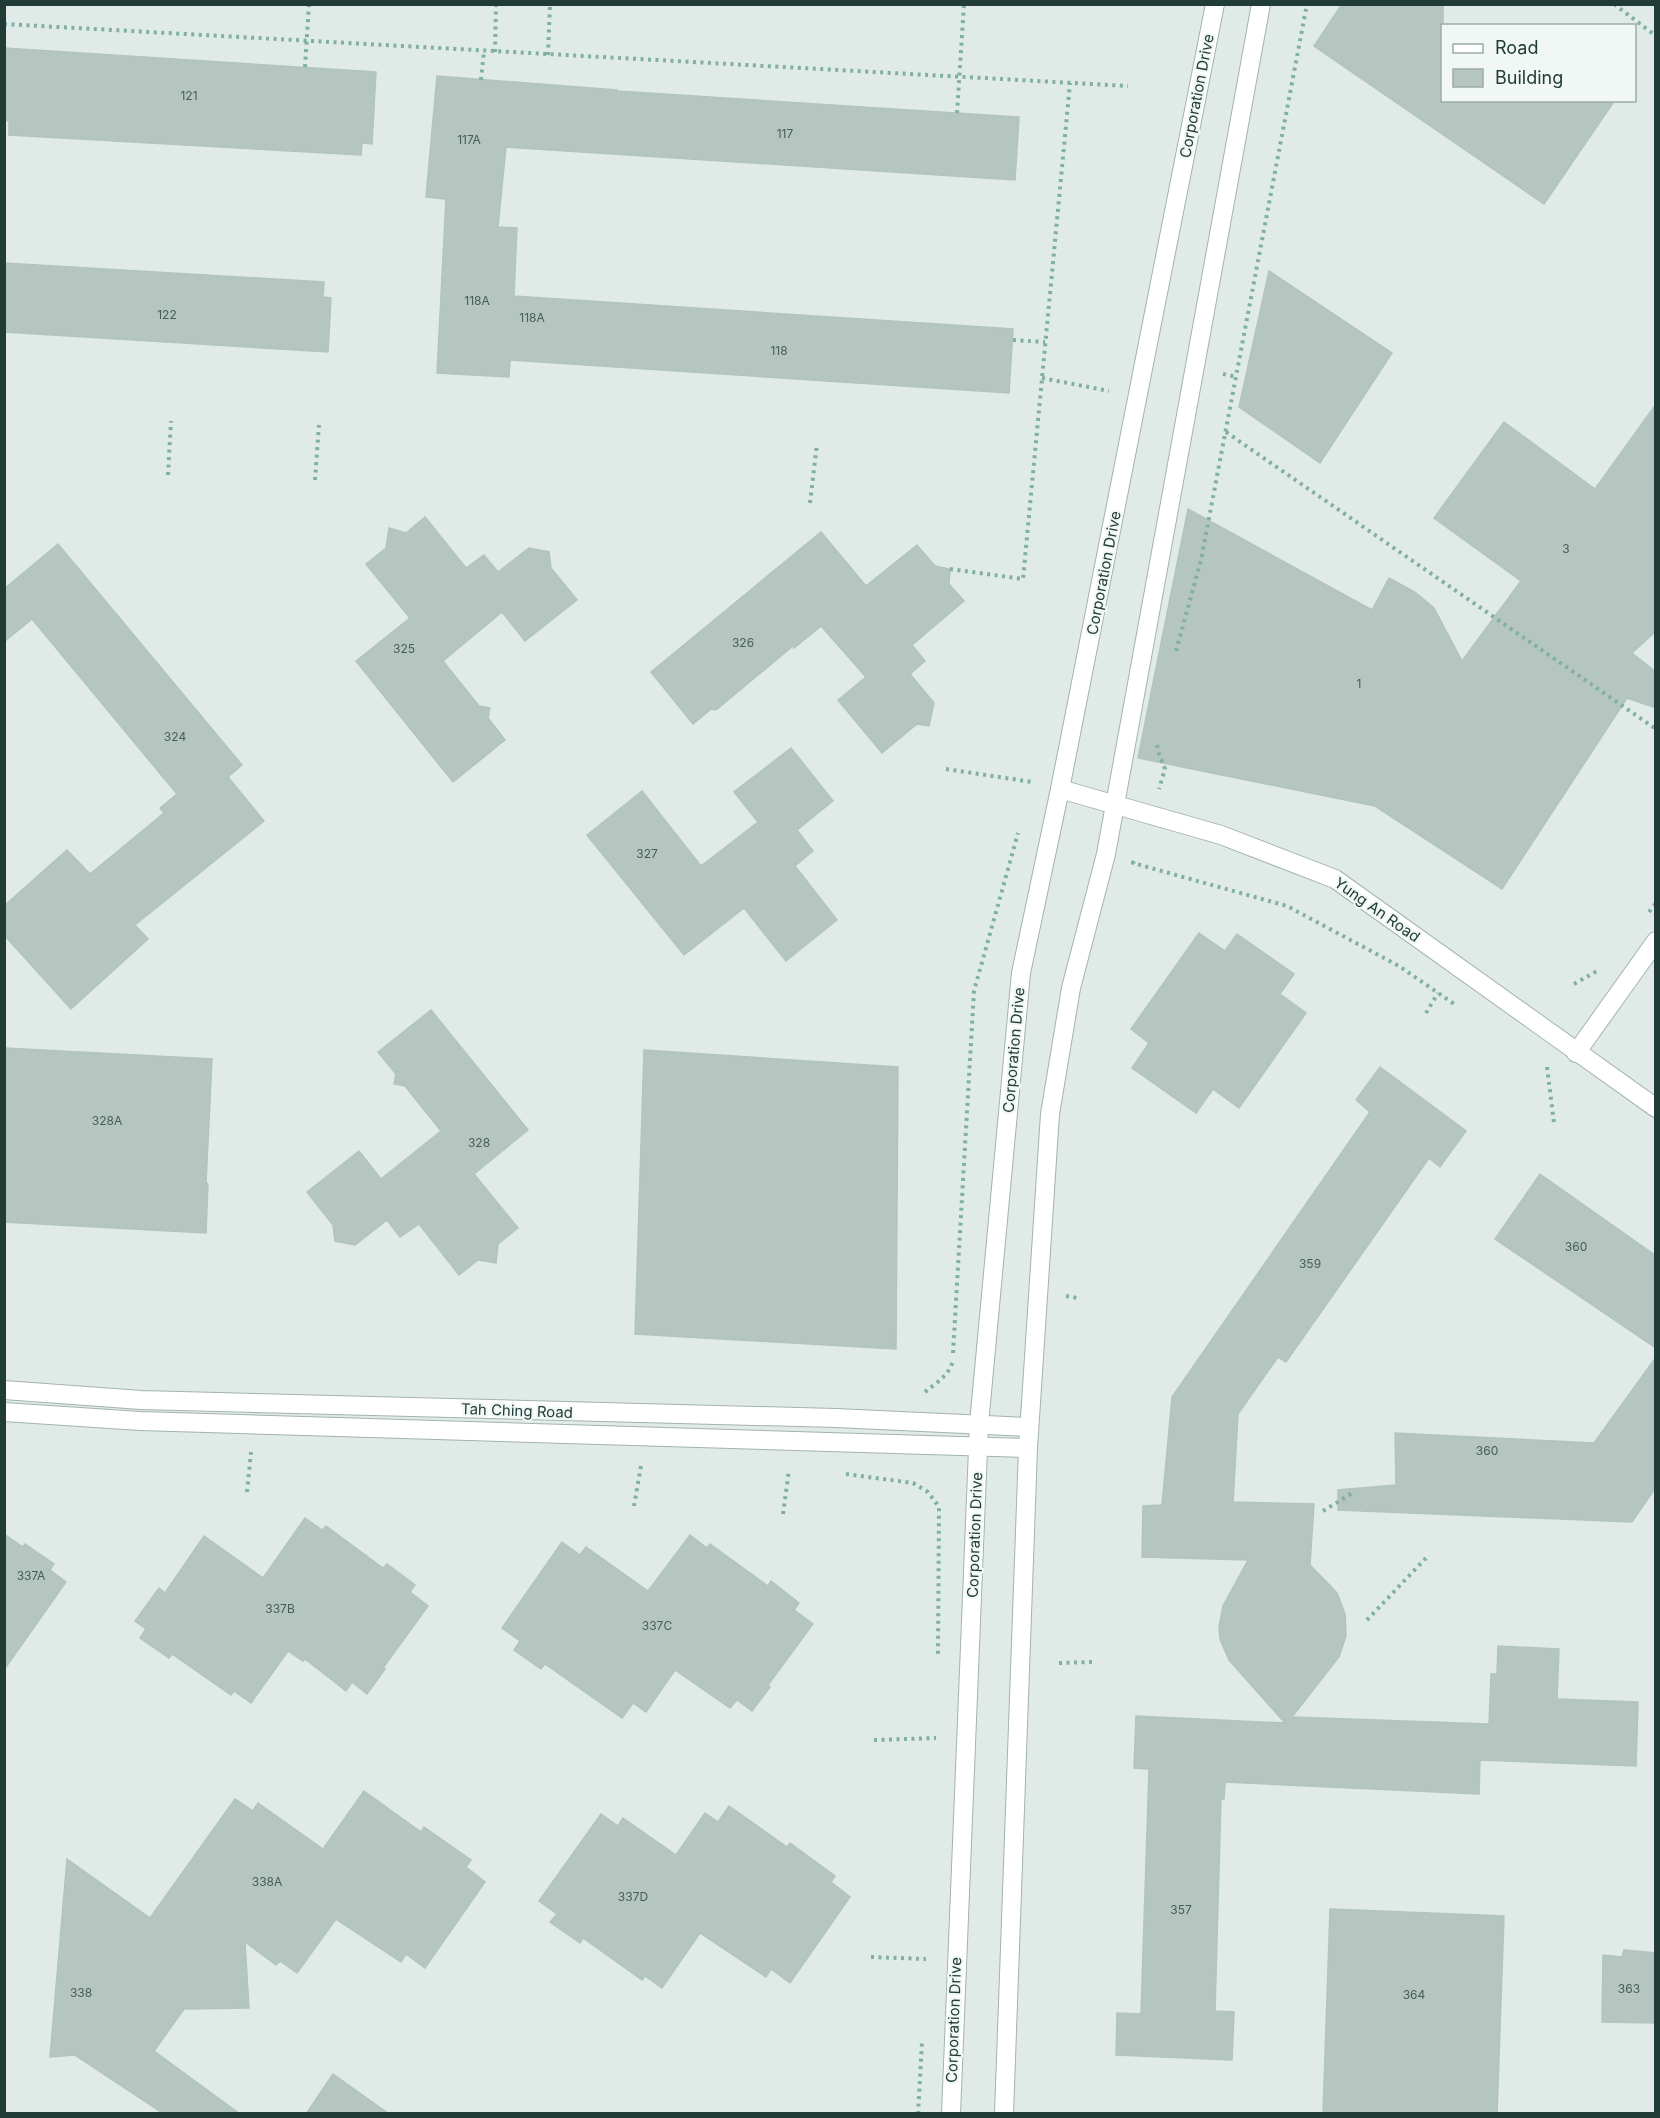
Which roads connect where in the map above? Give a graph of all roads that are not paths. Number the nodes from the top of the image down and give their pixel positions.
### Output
1 (1215, 4) edge
2 (1261, 4) edge
3 (1060, 789) junction
4 (1115, 804) junction
5 (1656, 941) edge
6 (1576, 1053) junction
7 (1656, 1108) edge
8 (4, 1390) edge
9 (4, 1412) edge
10 (979, 1424) junction
11 (1029, 1426) junction
12 (978, 1445) junction
13 (1028, 1448) junction
14 (951, 2114) edge
15 (1004, 2114) edge

1 - 3 street, Corporation Drive
2 - 4 street
3 - 4 street, Yung An Road
3 - 10 street, Corporation Drive
4 - 6 street, Yung An Road
4 - 11 street
5 - 6 street
6 - 7 street, Yung An Road
8 - 10 street, Tah Ching Road
9 - 12 street, Tah Ching Road
10 - 11 street, Tah Ching Road
10 - 12 street, Corporation Drive
11 - 13 street
12 - 13 street, Tah Ching Road
12 - 14 street, Corporation Drive
13 - 15 street

